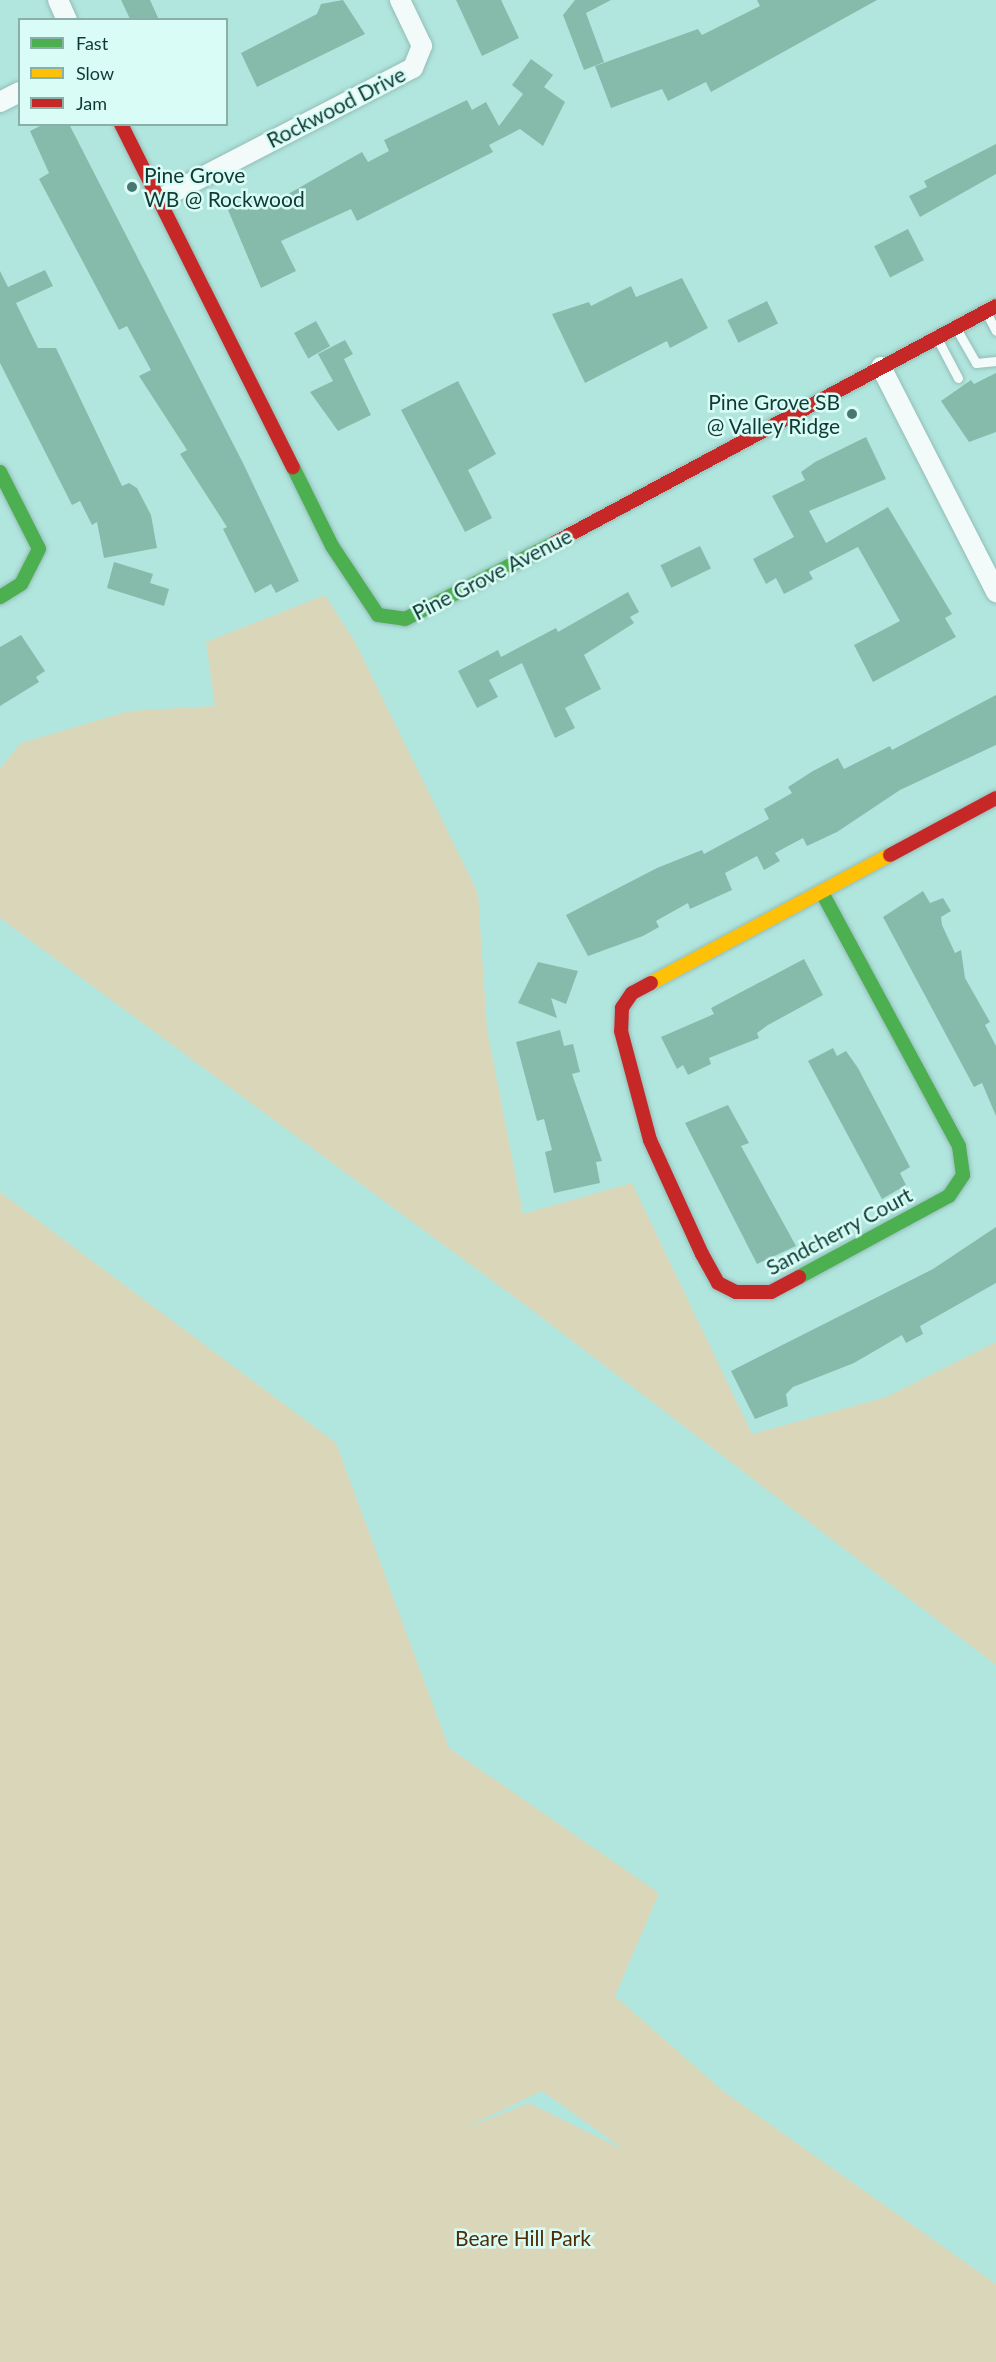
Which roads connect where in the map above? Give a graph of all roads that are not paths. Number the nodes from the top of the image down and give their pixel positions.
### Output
1 (58, 0) edge
2 (400, 0) edge
3 (66, 18) edge
4 (18, 93) edge
5 (0, 102) edge
6 (122, 126) edge
7 (160, 199) junction
8 (991, 309) edge
9 (956, 328) junction
10 (996, 331) edge
11 (937, 338) junction
12 (996, 361) edge
13 (881, 368) junction
14 (958, 378) dead end
15 (0, 472) edge
16 (996, 592) edge
17 (0, 597) edge
18 (996, 798) edge
19 (823, 894) junction

1 - 3 street
2 - 7 street, Rockwood Drive
4 - 5 street
6 - 7 street, Pine Grove Avenue
7 - 13 street, Pine Grove Avenue
8 - 9 street, Pine Grove Avenue
8 - 10 lane
9 - 11 street, Pine Grove Avenue
9 - 12 lane
11 - 13 street, Pine Grove Avenue
11 - 14 lane
13 - 16 street
15 - 17 street
18 - 19 street, Sandcherry Court
19 - 19 street, Sandcherry Court

